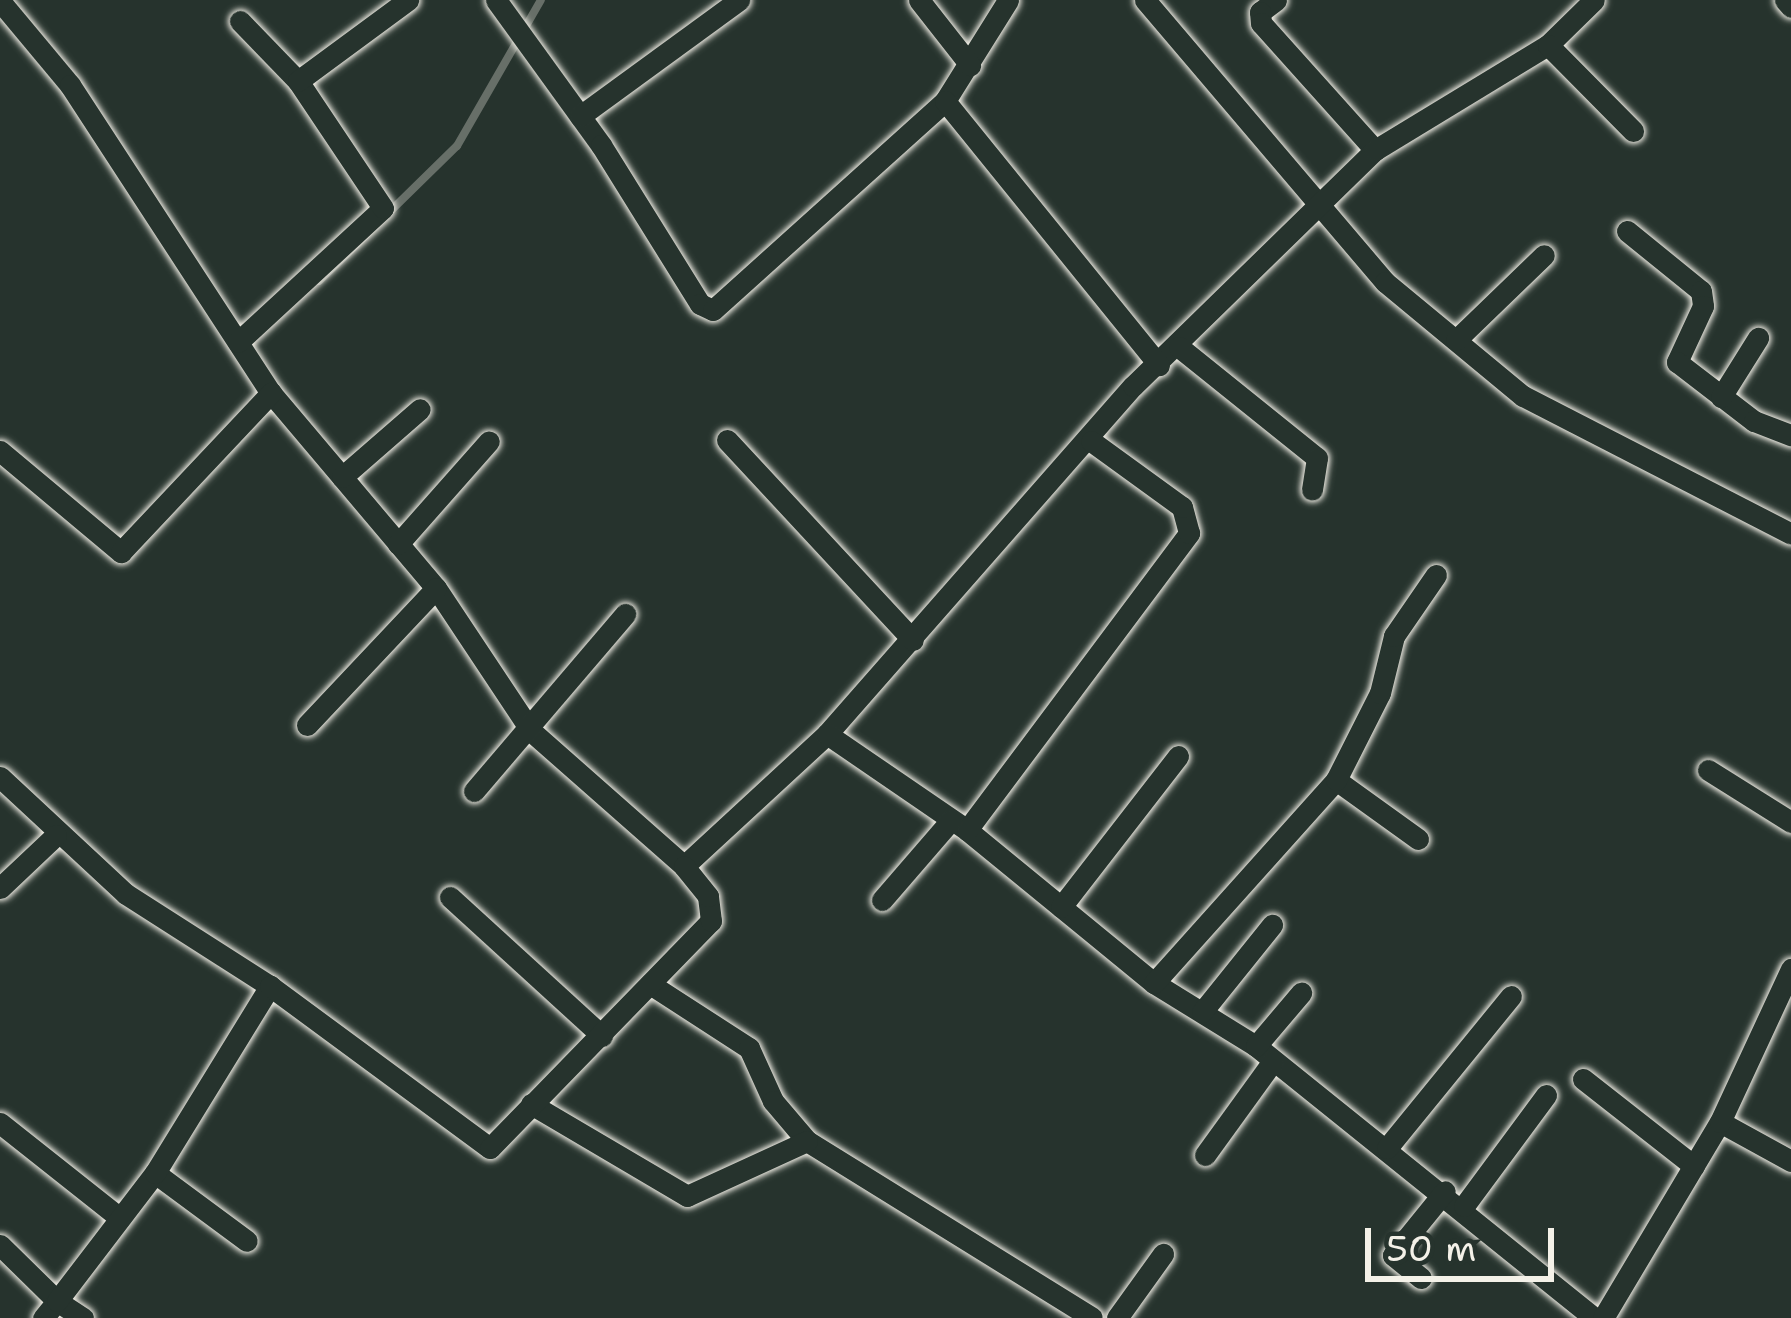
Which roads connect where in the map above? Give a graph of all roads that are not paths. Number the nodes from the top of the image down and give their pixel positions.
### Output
1 (408, 0) edge
2 (496, 0) edge
3 (739, 0) edge
4 (919, 0) edge
5 (1007, 0) edge
6 (1145, 0) edge
7 (1276, 0) edge
8 (1594, 0) edge
9 (1785, 0) edge
10 (0, 1) edge
11 (1791, 7) edge
12 (240, 21) dead end
13 (1548, 45) junction
14 (970, 65) junction
15 (298, 81) junction
16 (945, 101) junction
17 (580, 116) junction
18 (1634, 131) dead end
19 (1375, 150) junction
20 (1318, 206) junction
21 (1627, 231) dead end
22 (1544, 255) dead end
23 (1758, 338) dead end
24 (1456, 340) junction
25 (238, 342) junction
26 (1179, 347) junction
27 (1160, 365) junction
28 (271, 393) junction
29 (1721, 397) junction
30 (420, 409) dead end
31 (1791, 436) edge
32 (727, 440) dead end
33 (489, 441) dead end
34 (1091, 441) junction
35 (0, 452) edge
36 (342, 477) junction
37 (1312, 490) dead end
38 (1791, 534) edge
39 (398, 544) junction
40 (1436, 574) dead end
41 (436, 588) junction
42 (626, 614) dead end
43 (913, 640) junction
44 (307, 725) dead end
45 (531, 731) junction
46 (827, 734) junction
47 (1178, 756) dead end
48 (1708, 770) dead end
49 (0, 777) edge
50 (1336, 780) junction
51 (474, 791) dead end
52 (1791, 821) edge
53 (959, 825) junction
54 (56, 835) junction
55 (1418, 839) dead end
56 (684, 866) junction
57 (0, 889) edge
58 (450, 897) dead end
59 (882, 900) dead end
60 (1061, 907) junction
61 (1272, 925) dead end
62 (1791, 969) edge
63 (1154, 983) junction
64 (650, 984) junction
65 (269, 986) junction
66 (1301, 993) dead end
67 (1511, 995) dead end
68 (1202, 1012) junction
69 (602, 1036) junction
70 (1264, 1054) junction
71 (1583, 1079) dead end
72 (1546, 1096) dead end
73 (531, 1104) junction
74 (1720, 1122) junction
75 (0, 1123) edge
76 (807, 1142) junction
77 (1387, 1148) junction
78 (1204, 1155) dead end
79 (1791, 1161) edge
80 (1694, 1166) junction
81 (155, 1173) junction
82 (1445, 1191) junction
83 (1464, 1206) junction
84 (119, 1219) junction
85 (247, 1241) dead end
86 (0, 1244) edge
87 (1163, 1254) dead end
88 (1421, 1278) dead end
89 (50, 1310) edge
90 (83, 1318) edge
91 (1092, 1318) edge
92 (1117, 1318) edge
93 (1599, 1318) edge

1 - 15 street
2 - 17 street
3 - 17 street
4 - 14 street
5 - 14 street
6 - 20 street
7 - 19 street
8 - 13 street
9 - 11 street
10 - 25 street
12 - 15 street
13 - 18 street
13 - 19 street
14 - 16 street
15 - 25 street
16 - 17 street
16 - 27 street
19 - 20 street
20 - 24 street
20 - 26 street
21 - 29 street
22 - 24 street
23 - 29 street
24 - 38 street
25 - 28 street
26 - 27 street
26 - 37 street
27 - 34 street
28 - 35 street
28 - 36 street
29 - 31 street
30 - 36 street
32 - 43 street
33 - 39 street
34 - 43 street
34 - 53 street
36 - 39 street
39 - 41 street
40 - 50 street
41 - 44 street
41 - 45 street
42 - 45 street
43 - 46 street
45 - 51 street
45 - 56 street
46 - 53 street
46 - 56 street
47 - 60 street
48 - 52 street
49 - 54 street
50 - 55 street
50 - 63 street
53 - 59 street
53 - 60 street
54 - 57 street
54 - 65 street
56 - 64 street
58 - 69 street
60 - 63 street
61 - 68 street
62 - 74 street
63 - 68 street
64 - 69 street
64 - 76 street
65 - 73 street
65 - 81 street
66 - 70 street
67 - 77 street
68 - 70 street
69 - 73 street
70 - 77 street
70 - 78 street
71 - 80 street
72 - 83 street
73 - 76 street
74 - 79 street
74 - 80 street
75 - 84 street
76 - 91 street
77 - 82 street
80 - 93 street
81 - 84 street
81 - 85 street
82 - 83 street
82 - 88 street
83 - 93 street
84 - 89 street
86 - 89 street
87 - 92 street
89 - 90 street

